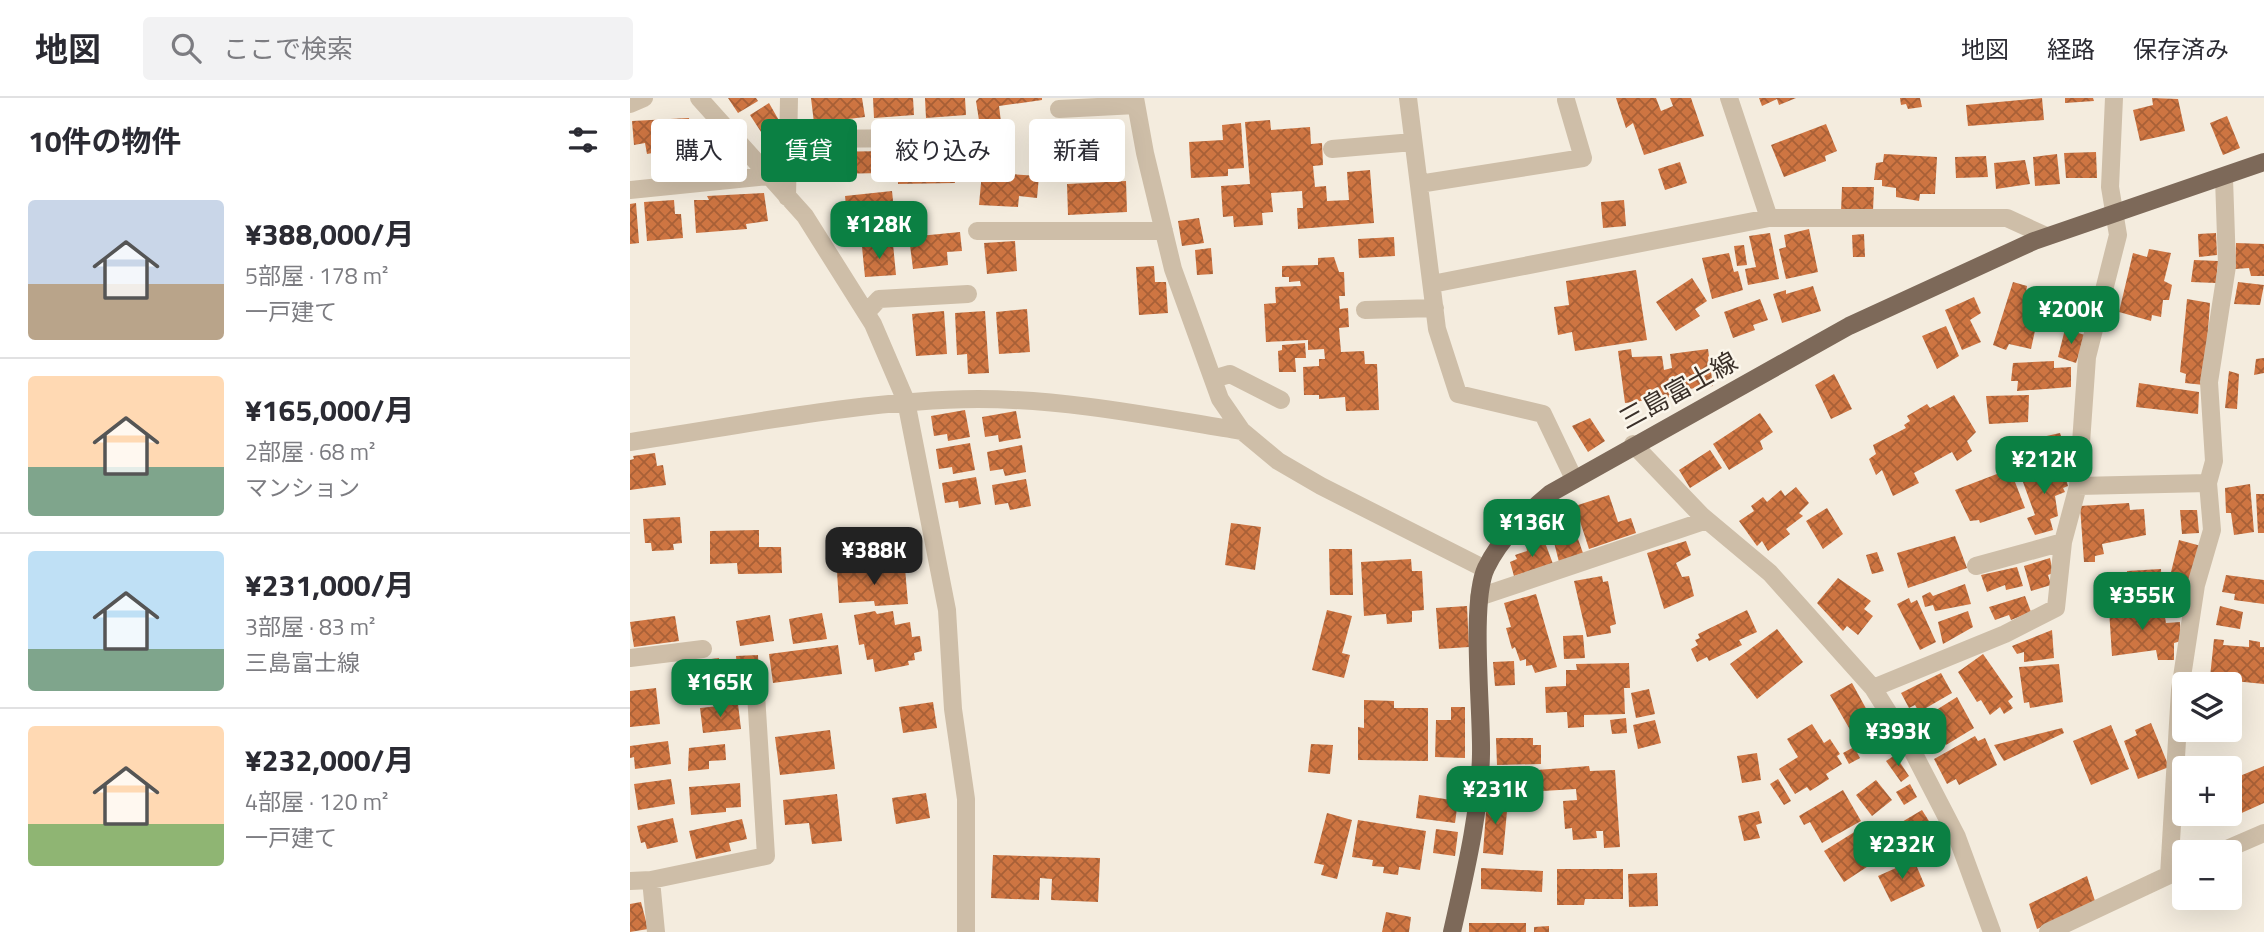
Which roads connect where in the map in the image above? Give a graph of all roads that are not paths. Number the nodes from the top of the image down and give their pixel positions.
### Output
1 (644, 98) edge
2 (699, 98) edge
3 (789, 98) edge
4 (1408, 98) edge
5 (1729, 98) edge
6 (2114, 98) edge
7 (1566, 100) dead end
8 (1135, 101) edge
9 (630, 104) edge
10 (1059, 109) dead end
11 (788, 119) edge
12 (1413, 142) junction
13 (1332, 149) dead end
14 (2264, 162) edge
15 (761, 168) edge
16 (761, 177) edge
17 (2224, 178) junction
18 (773, 182) edge
19 (787, 182) edge
20 (1419, 184) junction
21 (630, 190) edge
22 (787, 197) junction
23 (2116, 211) junction
24 (1769, 218) junction
25 (977, 230) dead end
26 (1164, 231) junction
27 (2046, 236) junction
28 (1432, 284) junction
29 (968, 294) dead end
30 (1435, 307) junction
31 (1365, 310) dead end
32 (866, 313) junction
33 (1213, 379) junction
34 (1280, 400) dead end
35 (906, 401) junction
36 (1242, 431) junction
37 (630, 442) edge
38 (1633, 444) junction
39 (1574, 479) junction
40 (2208, 483) junction
41 (2078, 486) junction
42 (1707, 520) junction
43 (2063, 542) junction
44 (1976, 566) dead end
45 (1485, 569) junction
46 (1479, 597) junction
47 (703, 649) dead end
48 (630, 657) edge
49 (1872, 688) junction
50 (756, 694) dead end
51 (2264, 833) edge
52 (2178, 840) edge
53 (2242, 842) edge
54 (2172, 874) edge
55 (651, 880) junction
56 (630, 881) edge
57 (656, 932) edge
58 (966, 932) edge
59 (1452, 932) edge
60 (1992, 932) edge
61 (2048, 932) edge

1 - 9 street
2 - 15 street
3 - 11 street
4 - 12 street
5 - 24 street
6 - 23 street
7 - 20 street
8 - 10 street
8 - 26 street
12 - 13 street
12 - 20 street
14 - 17 main road, 三島富士線
16 - 21 street
17 - 23 main road, 三島富士線
17 - 40 street
18 - 22 street
19 - 22 street
20 - 28 street
22 - 32 street
23 - 27 main road, 三島富士線
23 - 41 street
24 - 27 street
24 - 28 street
25 - 26 street
26 - 33 street
27 - 38 main road, 三島富士線
28 - 30 street
29 - 32 street
30 - 31 street
30 - 39 street
32 - 35 street
33 - 34 street
33 - 36 street
35 - 36 street
35 - 37 street
35 - 58 street
36 - 45 street
38 - 39 main road, 三島富士線
38 - 42 street
39 - 45 main road, 三島富士線
40 - 41 street
40 - 52 street
41 - 43 street
42 - 46 street
42 - 49 street
43 - 44 street
43 - 49 street
45 - 46 main road, 三島富士線
46 - 59 main road, 三島富士線
47 - 48 street
49 - 60 street
50 - 55 street
51 - 53 street
54 - 61 street
55 - 56 street
55 - 57 street

